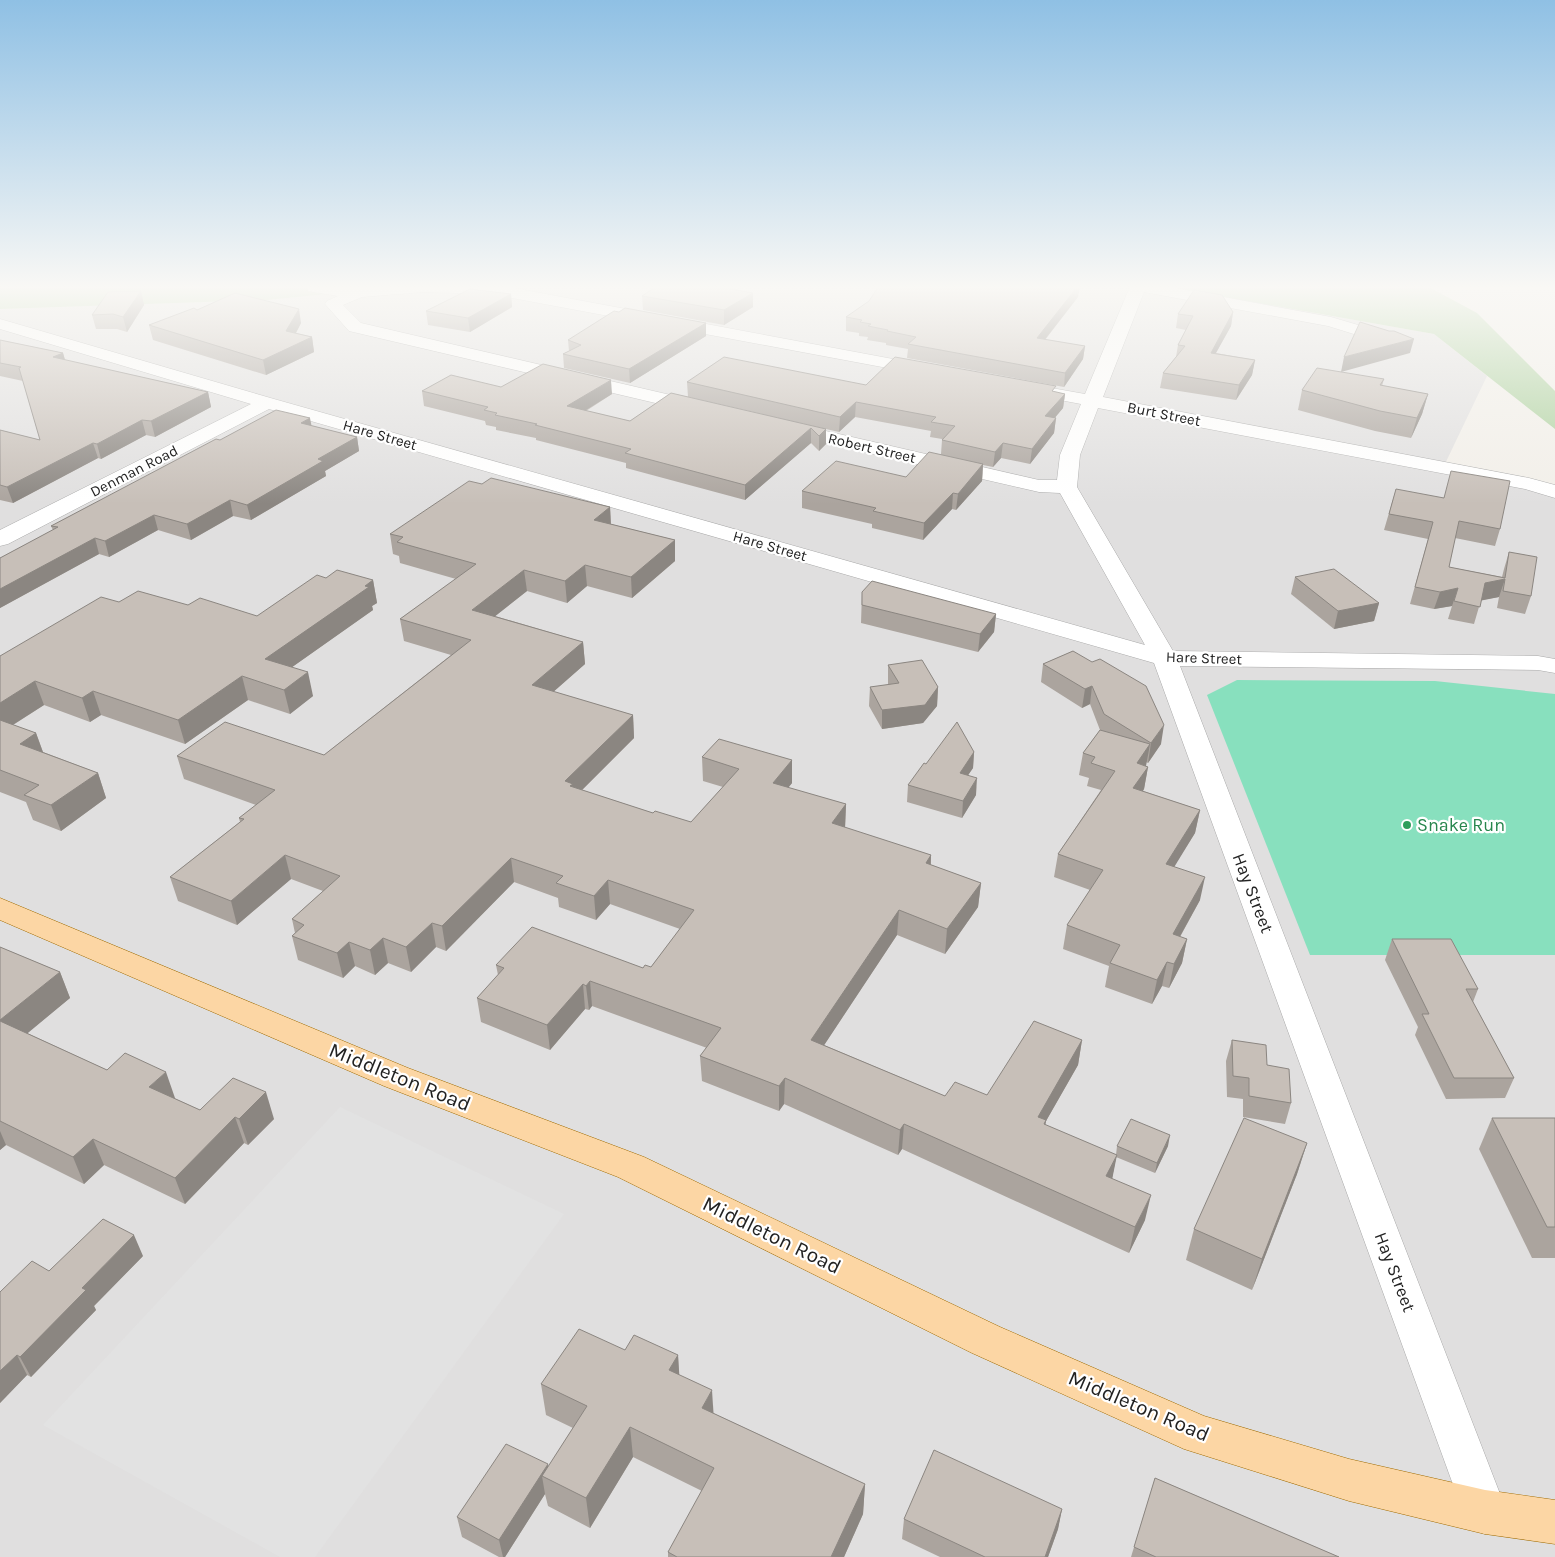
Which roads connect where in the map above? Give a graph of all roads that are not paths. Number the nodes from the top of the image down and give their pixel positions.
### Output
1 (117, 359) edge
2 (491, 359) edge
3 (868, 359) edge
4 (1108, 359) edge
5 (946, 373) edge
6 (1014, 386) edge
7 (1092, 400) junction
8 (267, 403) junction
9 (711, 410) edge
10 (769, 424) edge
11 (1067, 487) junction
12 (1555, 492) edge
13 (2, 535) edge
14 (1165, 658) junction
15 (1555, 666) edge
16 (0, 908) edge
17 (1485, 1512) junction
18 (1555, 1522) edge

1 - 8 street, Hare Street
2 - 9 street
3 - 5 street
4 - 7 street
6 - 7 street, Burt Street
7 - 11 street
7 - 12 street, Burt Street
8 - 13 street, Denman Road
8 - 14 street, Hare Street
10 - 11 street, Robert Street
11 - 14 street, Hay Street
14 - 15 street, Hare Street
14 - 17 street, Hay Street
16 - 17 main road, Middleton Road
17 - 18 main road, Middleton Road

